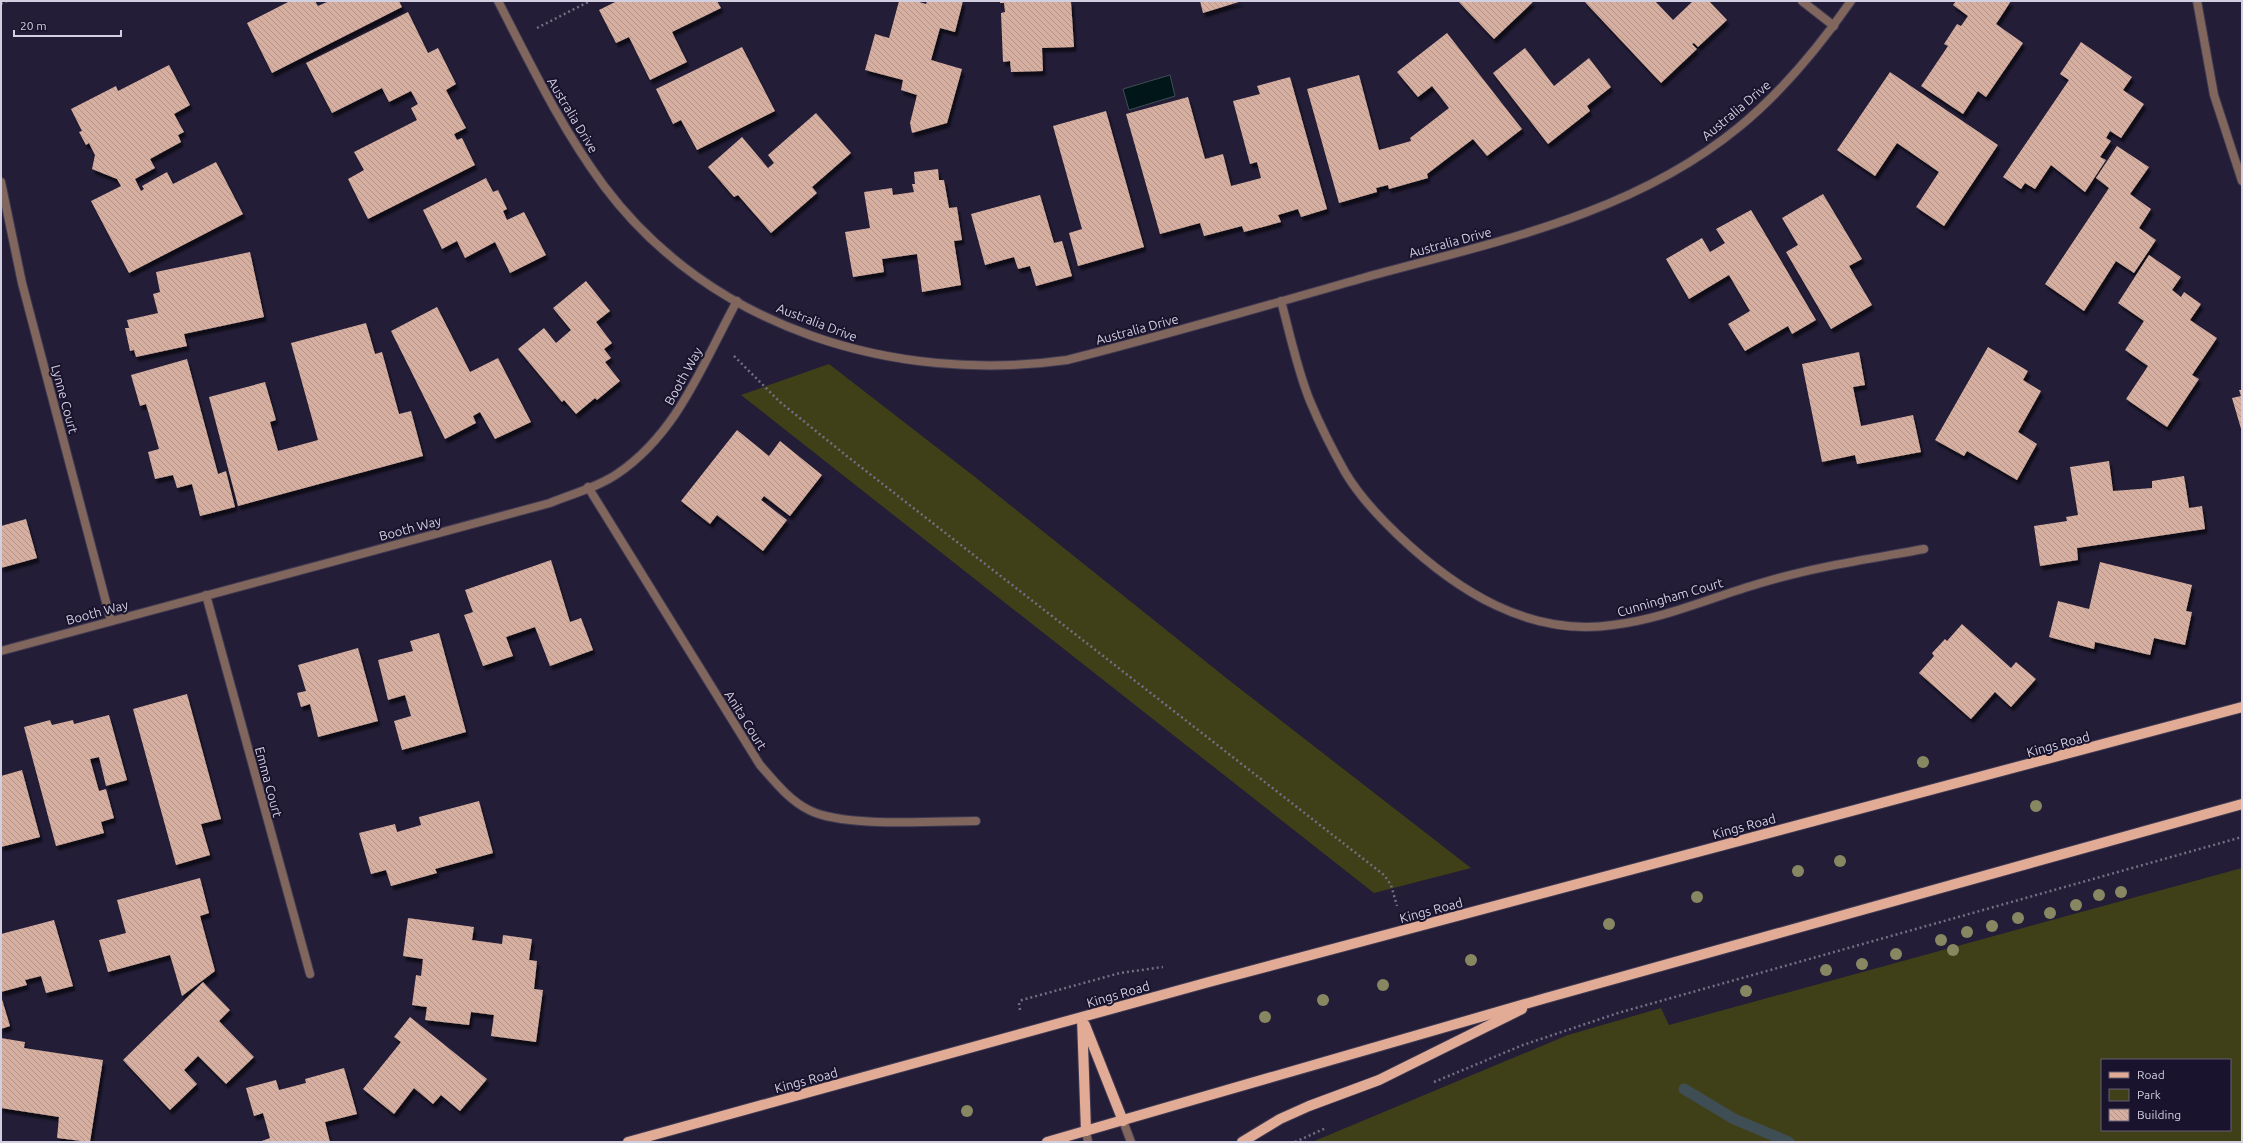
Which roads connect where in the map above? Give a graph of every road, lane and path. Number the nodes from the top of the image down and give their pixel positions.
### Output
1 (7, 1) edge
2 (498, 1) edge
3 (590, 1) edge
4 (1802, 1) edge
5 (1851, 1) edge
6 (2197, 1) edge
7 (1, 4) edge
8 (1834, 26) junction
9 (517, 38) junction
10 (2242, 181) edge
11 (1, 182) edge
12 (737, 301) junction
13 (1281, 301) junction
14 (718, 335) junction
15 (588, 487) junction
16 (1924, 549) dead end
17 (206, 595) junction
18 (111, 621) junction
19 (1, 651) edge
20 (2242, 706) edge
21 (2242, 804) edge
22 (976, 821) dead end
23 (2242, 837) edge
24 (1389, 908) dead end
25 (1164, 967) dead end
26 (310, 974) dead end
27 (1546, 998) junction
28 (1082, 1018) junction
29 (1026, 1033) junction
30 (1428, 1084) dead end
31 (1124, 1120) junction
32 (1329, 1126) dead end
33 (1086, 1131) junction
34 (628, 1142) edge
35 (1047, 1142) edge
36 (1088, 1142) edge
37 (1131, 1142) edge
38 (1242, 1142) edge
39 (1295, 1142) edge

1 - 7 path
2 - 9 street, Australia Drive
3 - 9 path
4 - 8 street
5 - 8 street, Australia Drive
6 - 10 street
8 - 13 street, Australia Drive
9 - 12 street, Australia Drive
11 - 18 street, Lynne Court
12 - 13 street, Australia Drive
12 - 14 street, Booth Way
13 - 16 street, Cunningham Court
14 - 15 street, Booth Way
14 - 24 path
15 - 17 street, Booth Way
15 - 22 street, Anita Court
17 - 18 street, Booth Way
17 - 26 street, Emma Court
18 - 19 street, Booth Way
20 - 28 main road, Kings Road
21 - 27 main road
23 - 30 path
25 - 29 path
27 - 31 main road
27 - 38 main road
28 - 29 main road, Kings Road
28 - 31 main road
28 - 33 main road
29 - 34 main road, Kings Road
31 - 33 main road
31 - 37 street
32 - 39 path
33 - 35 main road
33 - 36 street

